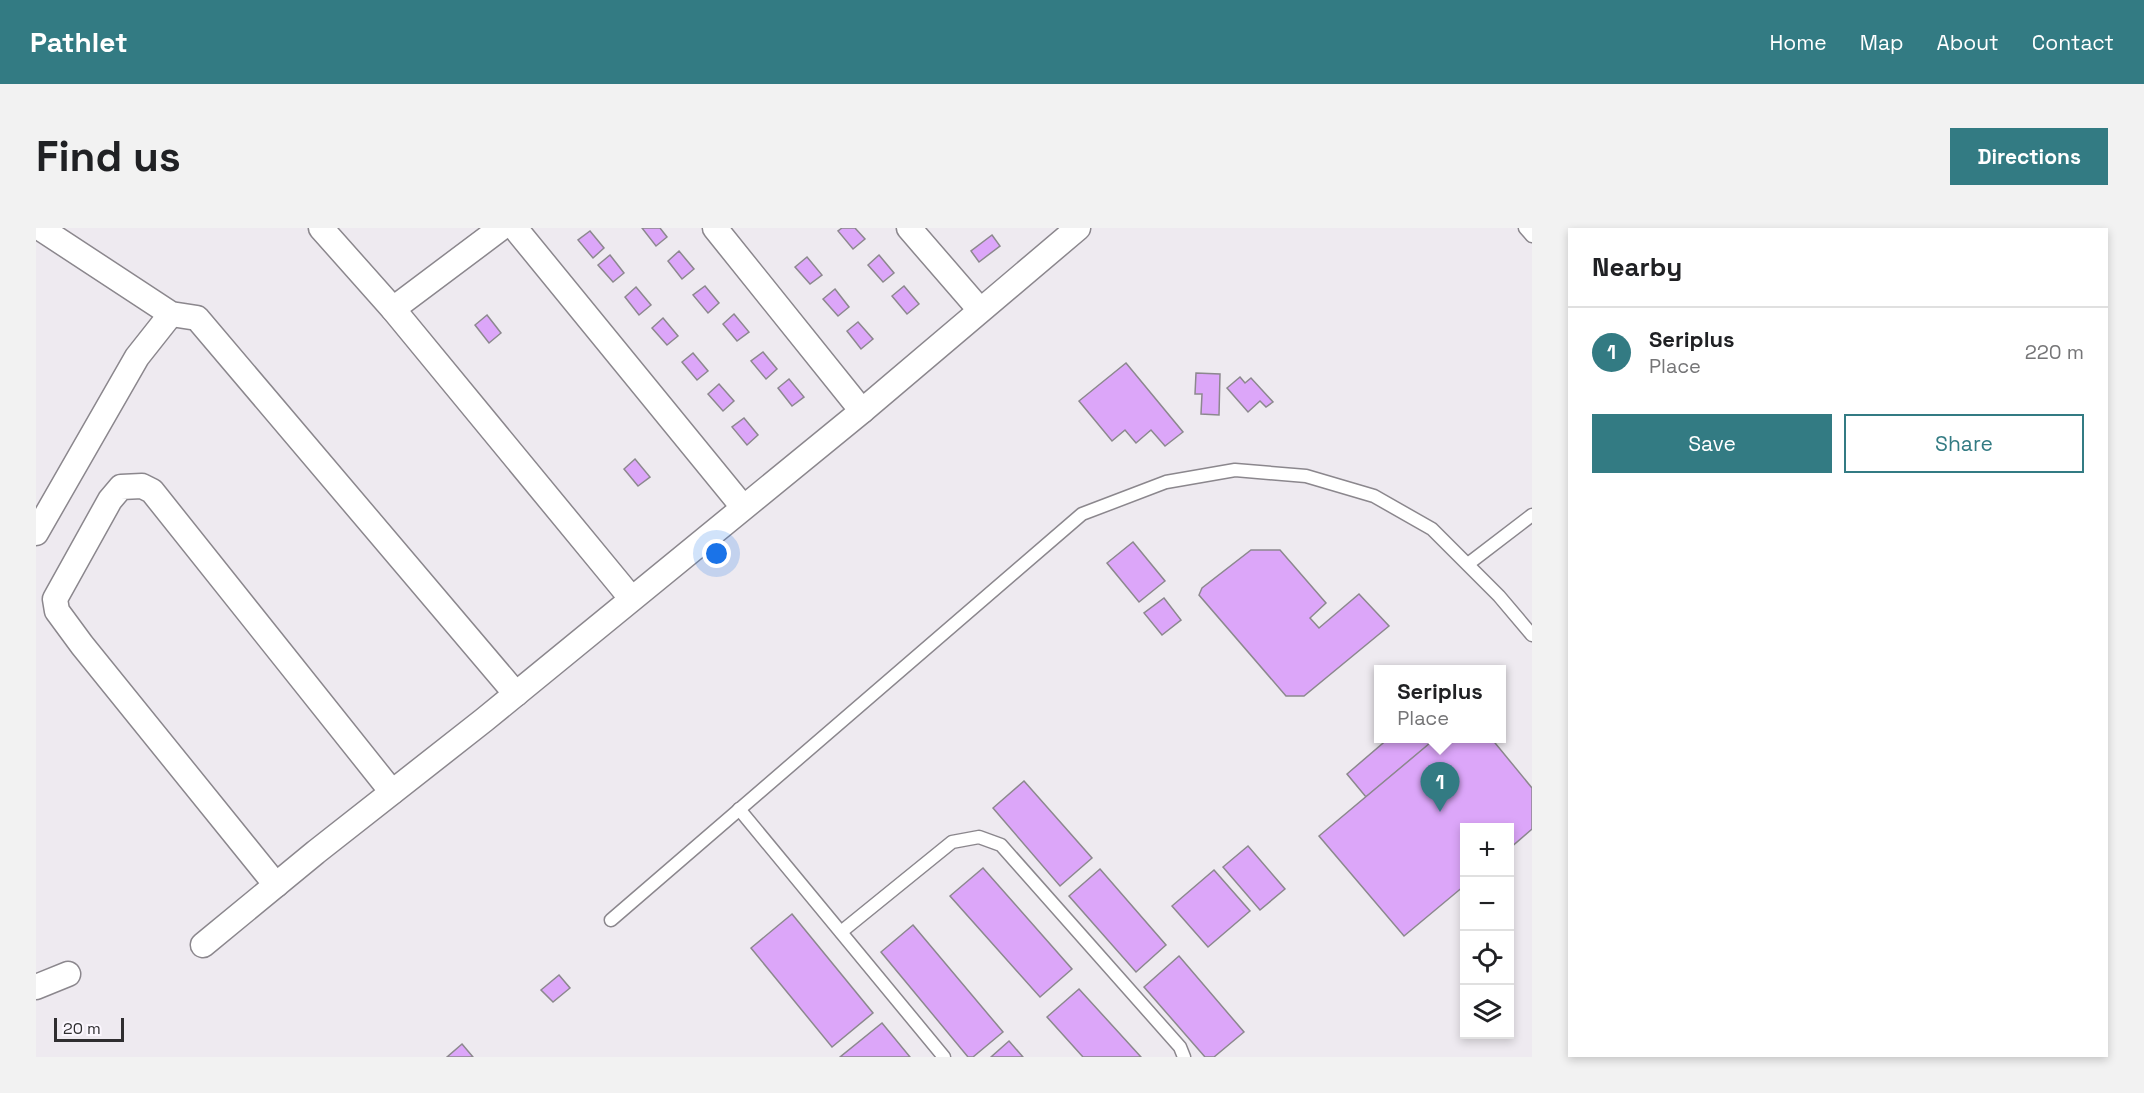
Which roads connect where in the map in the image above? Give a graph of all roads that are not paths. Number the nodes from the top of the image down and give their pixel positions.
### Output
1 (40, 228) edge
2 (321, 228) edge
3 (501, 228) edge
4 (515, 228) edge
5 (715, 228) edge
6 (909, 228) edge
7 (1078, 228) edge
8 (1525, 228) edge
9 (1532, 236) edge
10 (393, 309) junction
11 (980, 310) junction
12 (171, 314) junction
13 (862, 411) junction
14 (742, 507) junction
15 (1532, 516) edge
16 (36, 533) edge
17 (1467, 564) junction
18 (631, 598) junction
19 (1532, 635) edge
20 (516, 694) junction
21 (392, 792) junction
22 (739, 809) junction
23 (276, 885) junction
24 (611, 920) dead end
25 (841, 932) junction
26 (203, 945) dead end
27 (69, 974) dead end
28 (36, 987) edge
29 (944, 1057) edge
30 (1184, 1057) edge

1 - 12 street
2 - 10 street
3 - 10 street
4 - 14 street
5 - 13 street
6 - 11 street
7 - 11 street
8 - 9 lane
10 - 18 street
11 - 13 street
12 - 16 street
12 - 20 street
13 - 14 street
14 - 18 street
15 - 17 lane
17 - 19 lane
17 - 22 lane
18 - 20 street
20 - 21 street
21 - 23 street
21 - 23 street
22 - 24 lane
22 - 25 lane
23 - 26 street
25 - 29 lane
25 - 30 lane
27 - 28 street

